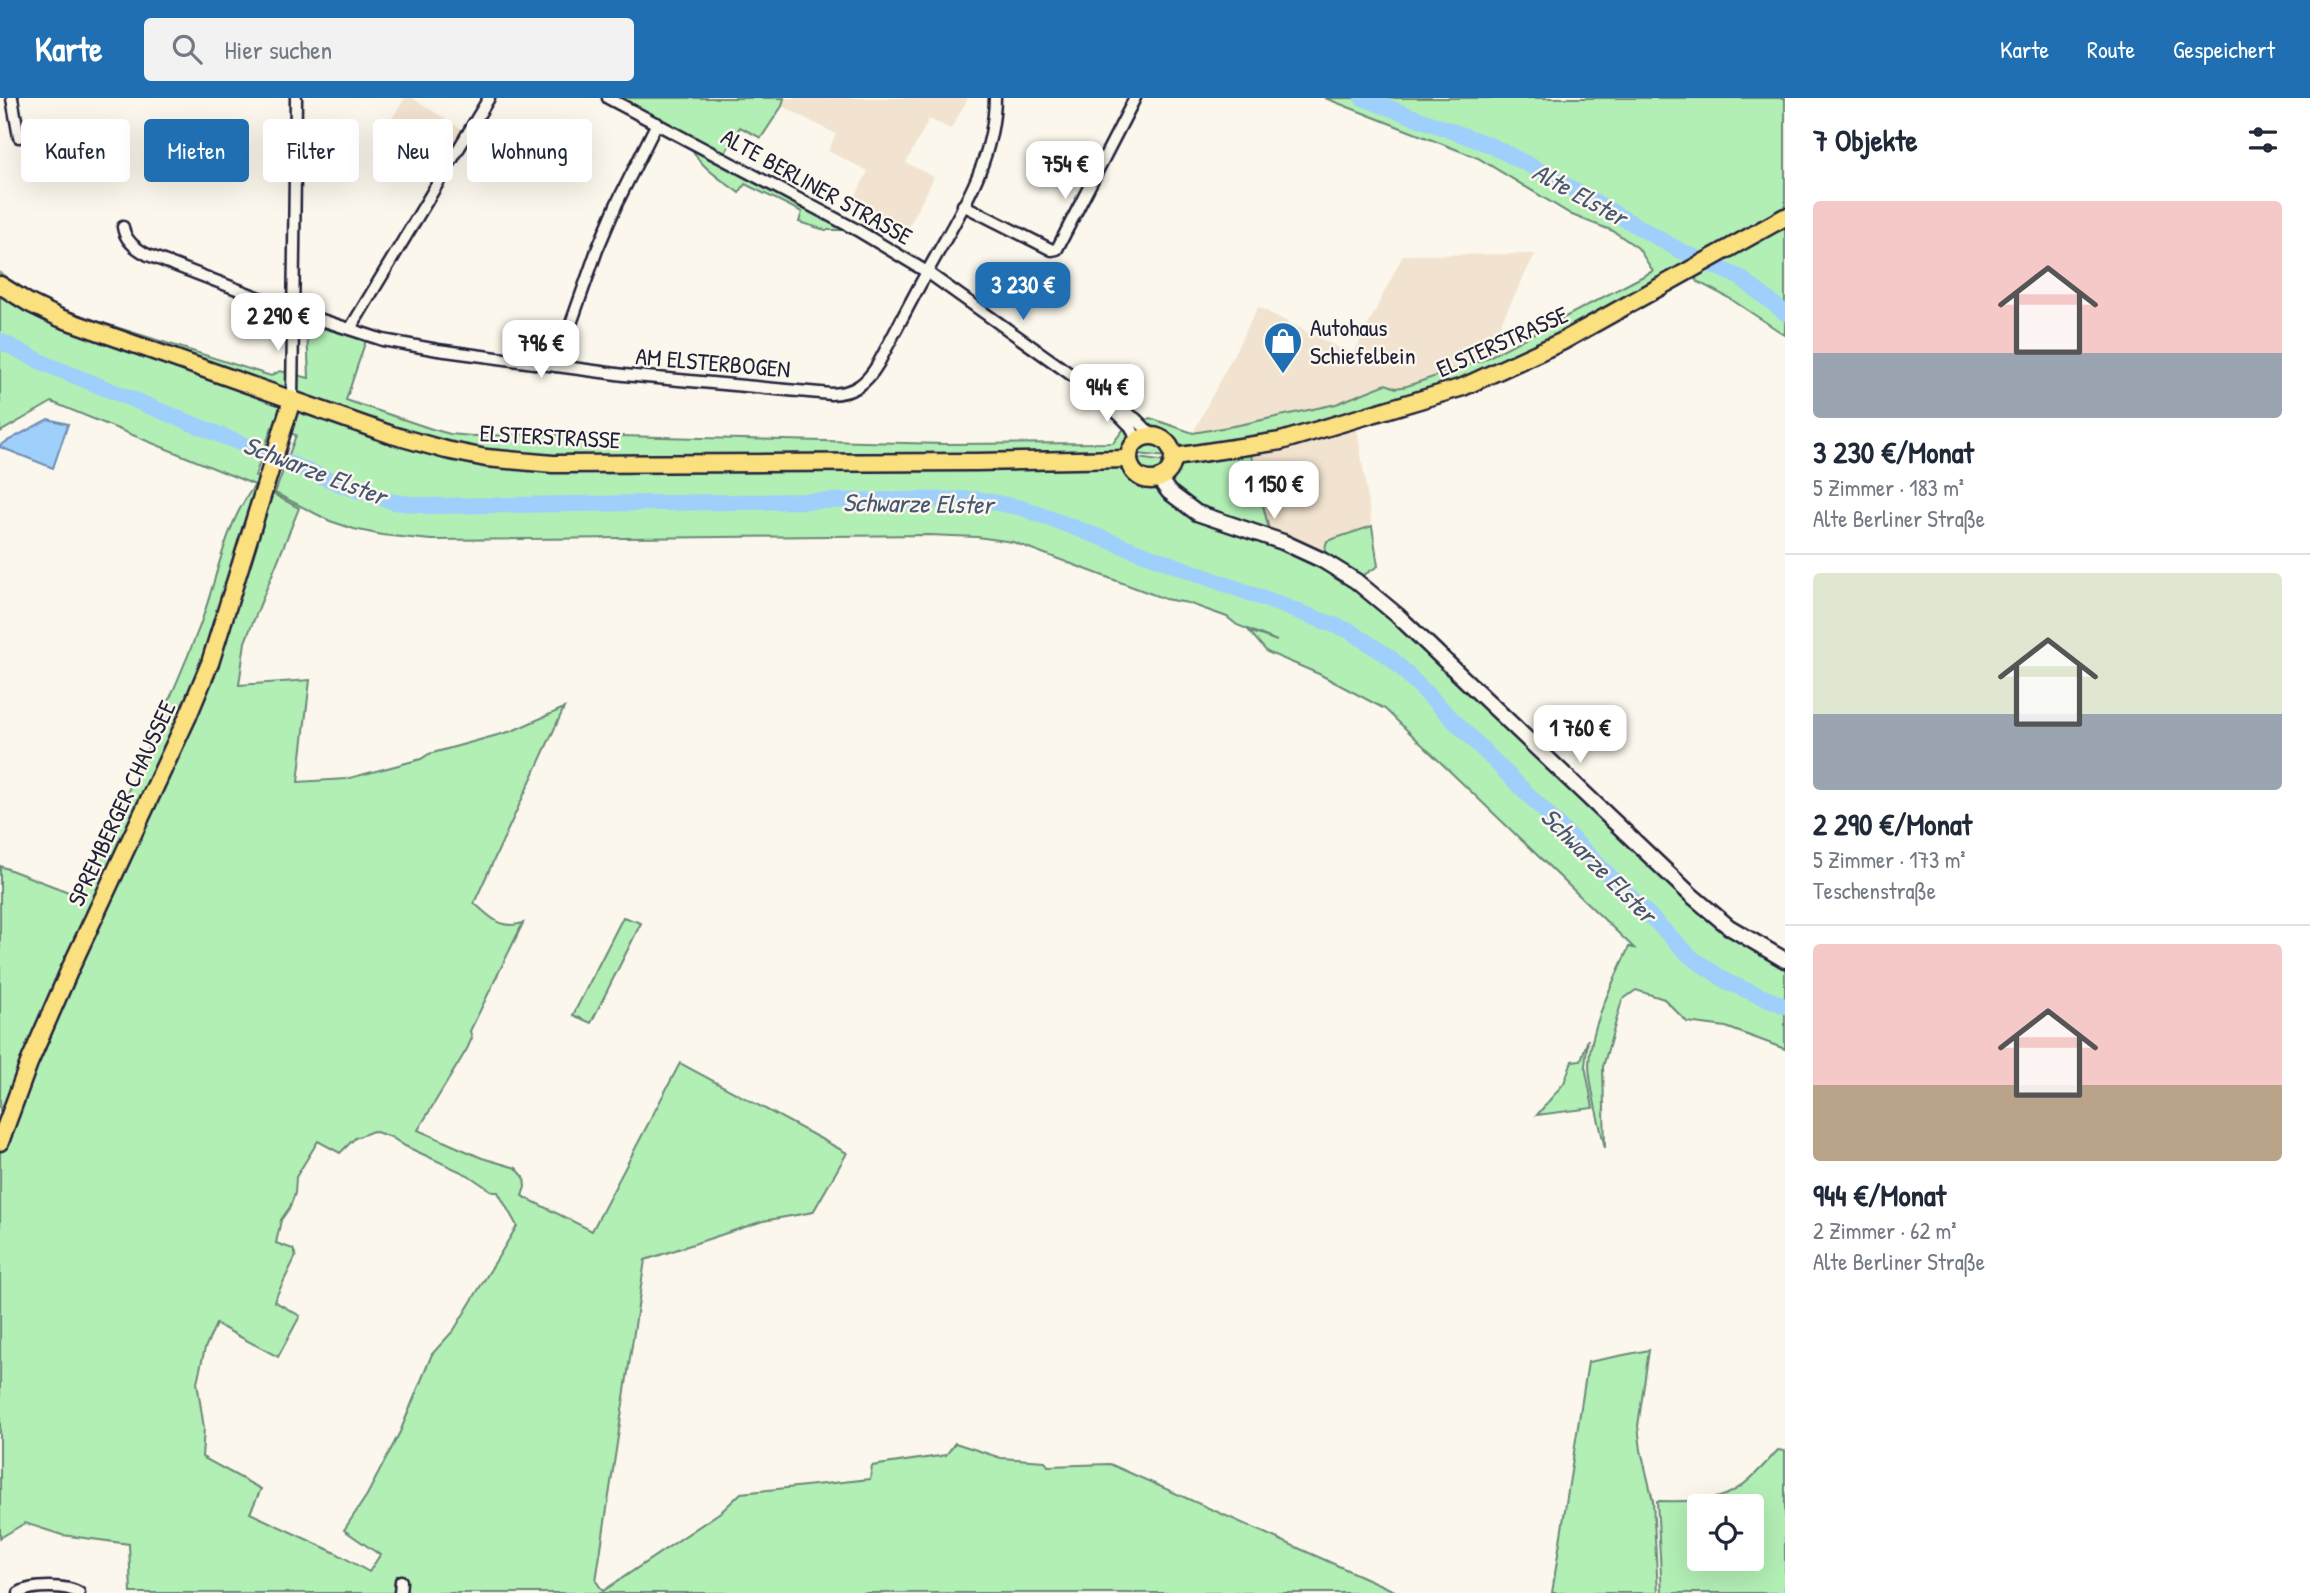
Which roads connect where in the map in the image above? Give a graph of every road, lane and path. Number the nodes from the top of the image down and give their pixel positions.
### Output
1 (12, 98) edge
2 (296, 98) edge
3 (489, 98) edge
4 (608, 98) edge
5 (995, 98) edge
6 (1135, 98) edge
7 (657, 123) junction
8 (19, 137) dead end
9 (964, 205) junction
10 (1785, 216) edge
11 (123, 227) dead end
12 (927, 272) junction
13 (0, 285) edge
14 (294, 311) junction
15 (350, 329) junction
16 (556, 366) junction
17 (1101, 396) junction
18 (292, 400) junction
19 (1144, 438) junction
20 (1174, 457) junction
21 (1129, 459) junction
22 (1159, 479) junction
23 (1785, 960) edge
24 (5, 1115) edge
25 (0, 1142) edge
26 (401, 1581) dead end
27 (19, 1593) edge
28 (79, 1593) edge
29 (400, 1593) edge

1 - 8 street
2 - 14 street
3 - 15 street
4 - 7 street, ALTE BERLINER STRASSE
5 - 9 street, AM ELSTERBOGEN
6 - 9 street
7 - 12 street, ALTE BERLINER STRASSE
7 - 16 street
9 - 12 street, AM ELSTERBOGEN
10 - 20 main road, ELSTERSTRASSE
11 - 14 street, AM ELSTERBOGEN
12 - 16 street, AM ELSTERBOGEN
12 - 17 street, ALTE BERLINER STRASSE
13 - 18 main road, ELSTERSTRASSE
14 - 15 street, AM ELSTERBOGEN
14 - 18 street
15 - 16 street, AM ELSTERBOGEN
17 - 19 street, ALTE BERLINER STRASSE
17 - 19 street, ALTE BERLINER STRASSE
18 - 21 main road, ELSTERSTRASSE
18 - 24 main road, SPREMBERGER CHAUSSEE
19 - 20 main road
19 - 21 main road
20 - 22 main road
21 - 22 main road
22 - 23 main road
24 - 25 main road, SPREMBERGER CHAUSSEE
26 - 29 street
27 - 28 street

